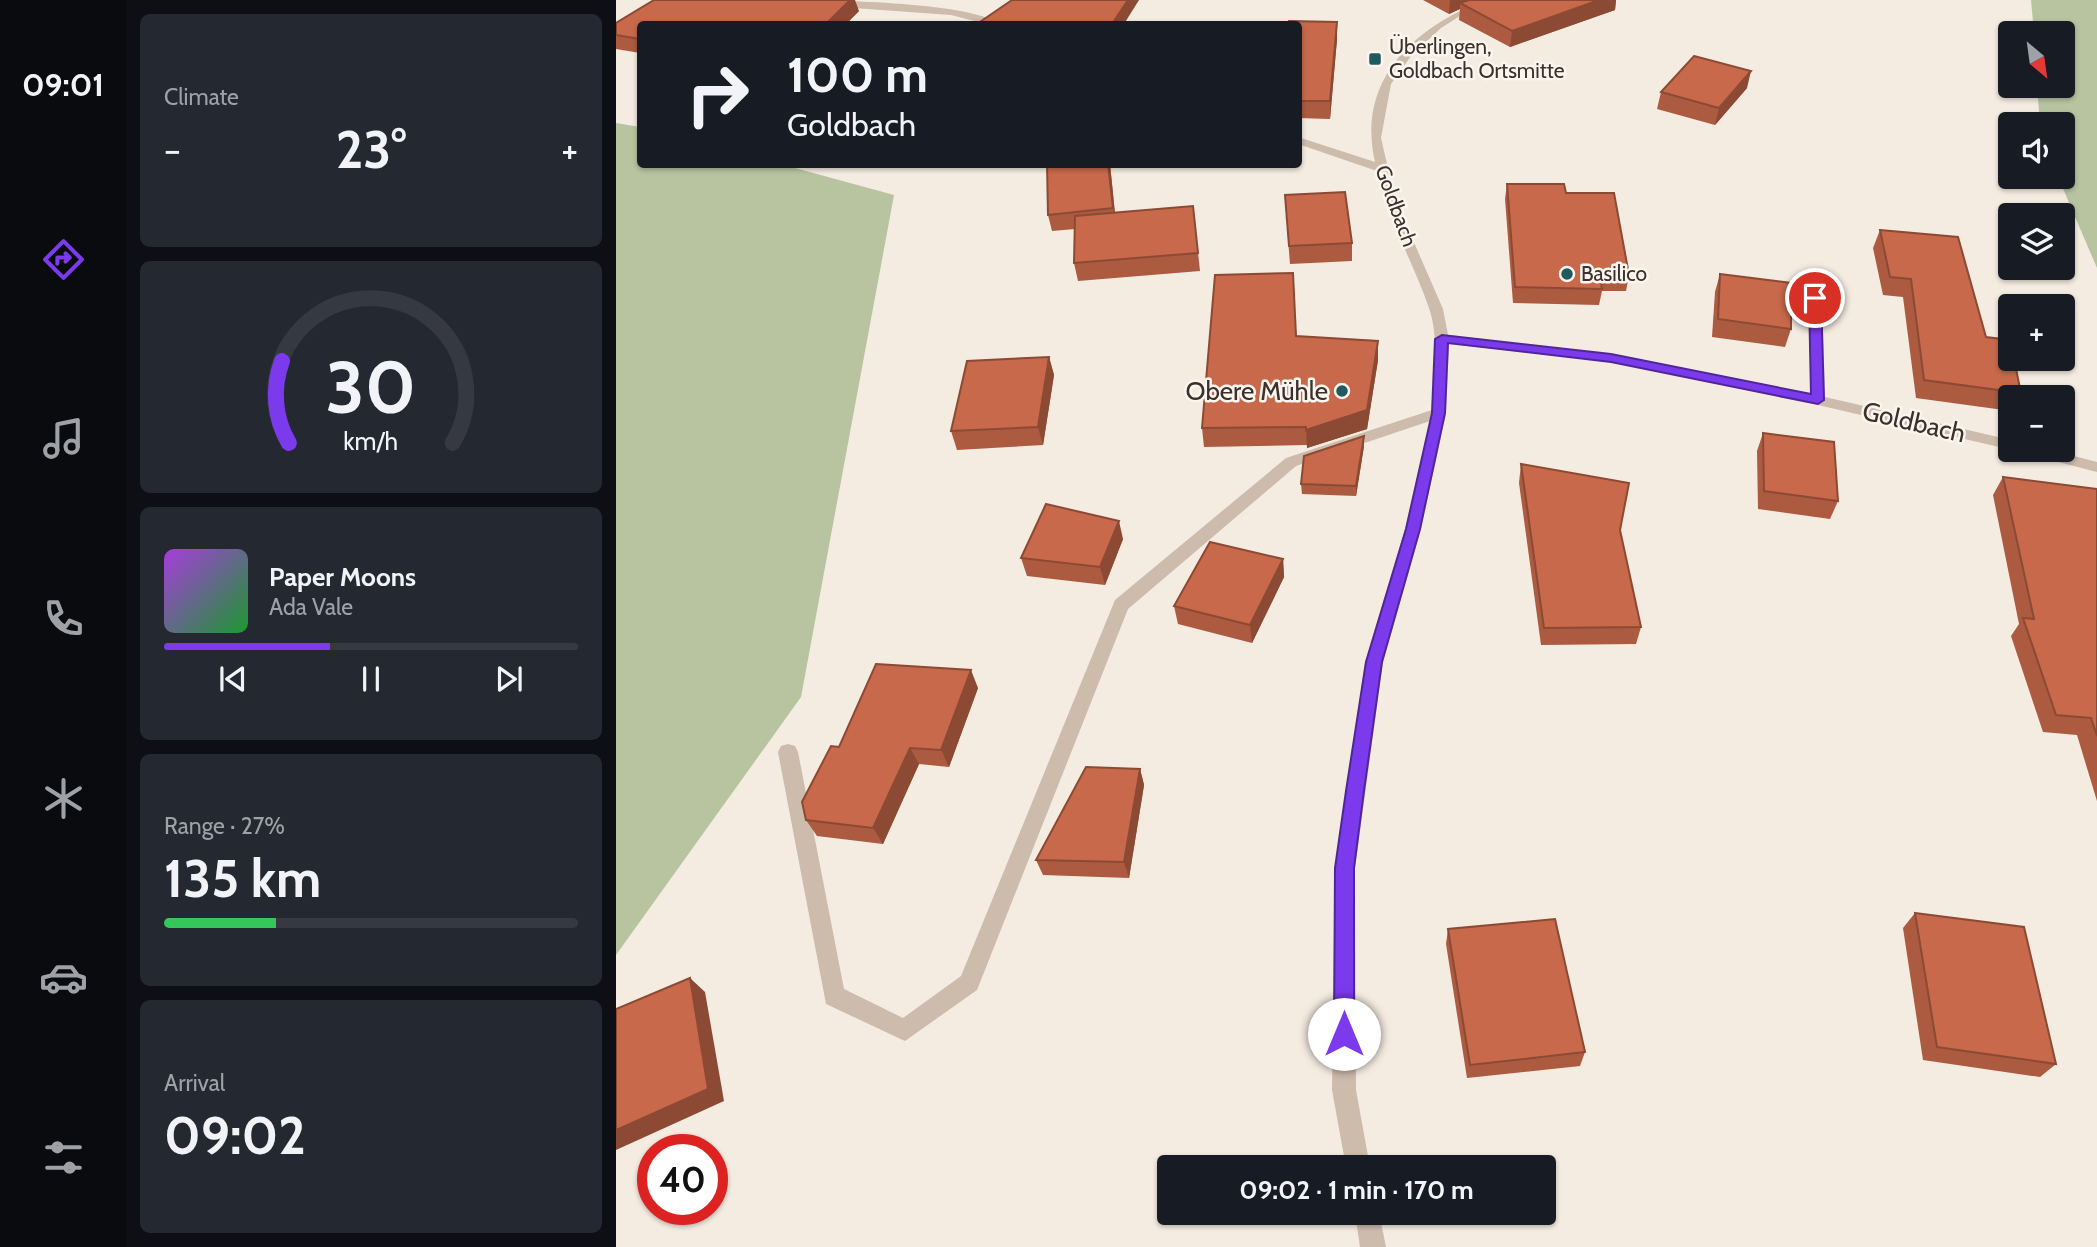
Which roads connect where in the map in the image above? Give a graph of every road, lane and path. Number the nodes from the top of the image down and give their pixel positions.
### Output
1 (784, 0) edge
2 (1495, 0) edge
3 (984, 21) edge
4 (1302, 141) edge
5 (1380, 168) junction
6 (1815, 293) dead end
7 (1442, 339) junction
8 (1818, 400) junction
9 (1438, 413) junction
10 (1998, 442) edge
11 (2075, 461) edge
12 (2097, 467) edge
13 (788, 752) dead end
14 (1356, 1155) edge
15 (1369, 1225) edge
16 (1373, 1247) edge

1 - 3 street
2 - 5 street, Goldbach
4 - 5 street
5 - 7 street, Goldbach
6 - 8 street
7 - 8 street, Goldbach
7 - 9 street, Goldbach
8 - 10 street, Goldbach
9 - 13 street
9 - 14 street, Goldbach
11 - 12 street
15 - 16 street

